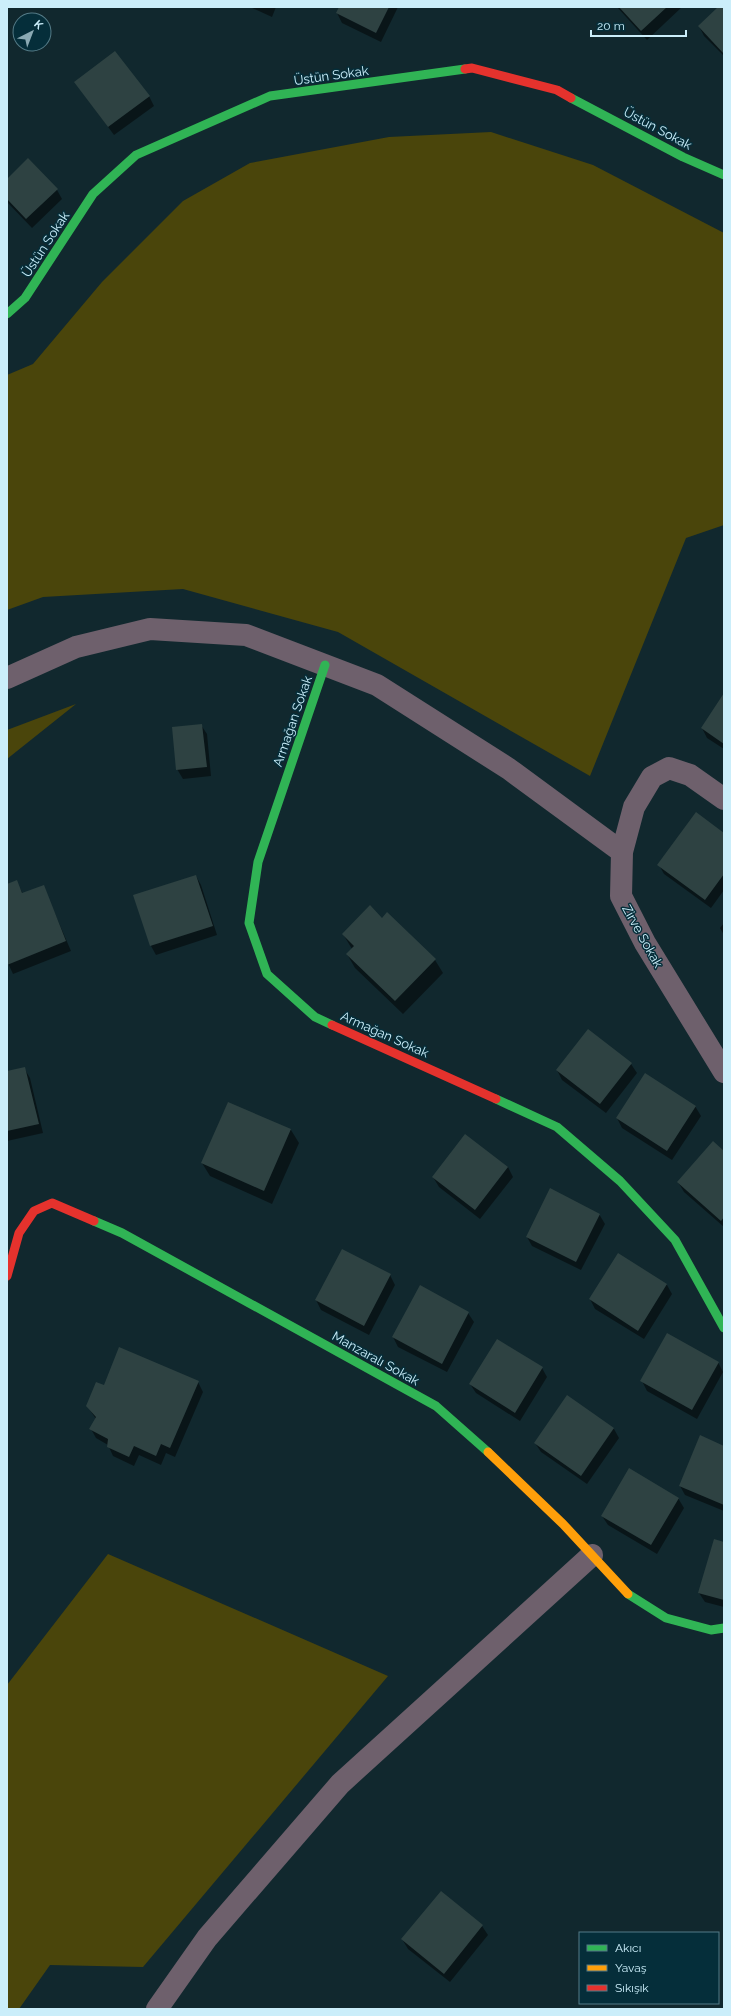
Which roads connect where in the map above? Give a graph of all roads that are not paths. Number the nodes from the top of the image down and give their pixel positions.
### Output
1 (724, 175) edge
2 (7, 314) edge
3 (325, 665) junction
4 (7, 678) edge
5 (724, 799) edge
6 (622, 852) junction
7 (724, 1072) edge
8 (7, 1276) edge
9 (724, 1328) edge
10 (592, 1555) junction
11 (724, 1628) edge
12 (157, 2009) edge

1 - 2 street, Üstün Sokak
3 - 4 street
3 - 6 street
3 - 9 street, Armağan Sokak
5 - 6 street, Zirve Sokak
6 - 7 street, Zirve Sokak
8 - 10 street, Manzaralı Sokak
10 - 11 street, Manzaralı Sokak
10 - 12 street

